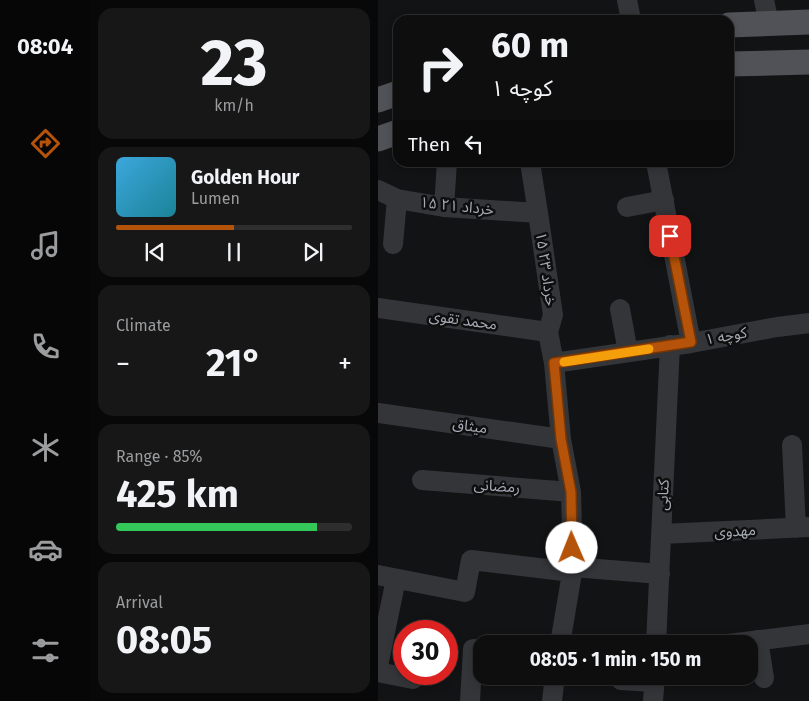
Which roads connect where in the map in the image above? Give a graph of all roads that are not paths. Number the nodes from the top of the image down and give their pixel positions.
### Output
1 (627, 0) edge
2 (767, 12) edge
3 (630, 15) edge
4 (810, 22) edge
5 (734, 23) edge
6 (810, 62) edge
7 (734, 64) edge
8 (393, 94) edge
9 (378, 100) edge
10 (393, 134) edge
11 (378, 140) edge
12 (448, 167) edge
13 (531, 167) edge
14 (657, 167) edge
15 (378, 190) edge
16 (398, 198) junction
17 (664, 200) junction
18 (444, 207) junction
19 (627, 207) dead end
20 (538, 213) junction
21 (392, 244) dead end
22 (378, 308) edge
23 (620, 309) dead end
24 (810, 323) edge
25 (548, 332) junction
26 (691, 342) junction
27 (670, 345) junction
28 (628, 352) junction
29 (554, 363) junction
30 (378, 413) edge
31 (561, 439) junction
32 (792, 445) dead end
33 (422, 480) dead end
34 (571, 492) junction
35 (803, 527) edge
36 (661, 534) junction
37 (572, 570) junction
38 (660, 574) junction
39 (387, 577) edge
40 (810, 634) edge
41 (561, 635) edge
42 (657, 635) edge
43 (758, 640) joint
44 (473, 649) edge
45 (378, 666) edge
46 (378, 672) edge
47 (393, 675) edge
48 (764, 678) dead end
49 (554, 685) edge
50 (470, 701) edge
51 (552, 701) edge

1 - 3 street
2 - 4 main road
2 - 5 main road
6 - 7 main road
8 - 9 main road
10 - 11 main road
12 - 18 street
13 - 20 street, ۱۵ خرداد ۲۳
14 - 17 street
15 - 16 street, ۱۵ خرداد ۲۱
16 - 18 street, ۱۵ خرداد ۲۱
16 - 21 street
17 - 19 street
17 - 26 street
18 - 20 street, ۱۵ خرداد ۲۱
20 - 25 street, ۱۵ خرداد ۲۳
22 - 25 street, محمد تقوی
23 - 28 street
24 - 26 street, کوچه ۱
25 - 29 street, ۱۵ خرداد ۲۳
26 - 27 street, کوچه ۱
27 - 28 street, کوچه ۱
27 - 36 street, کتابی
28 - 29 street, کوچه ۱
29 - 31 street, ۱۵ خرداد ۲۳
30 - 31 street, میثاق
31 - 34 street, ۱۵ خرداد ۲۳
32 - 35 street
33 - 34 street, رمضانی
34 - 37 street, ۱۵ خرداد ۲۳
35 - 36 street, مهدوی
36 - 38 street, کتابی
37 - 38 street
37 - 39 street
37 - 41 street, ۱۵ خرداد ۲۳
38 - 42 street, کتابی
39 - 45 street
40 - 43 street
43 - 48 street
44 - 50 street
46 - 47 street
49 - 51 street

